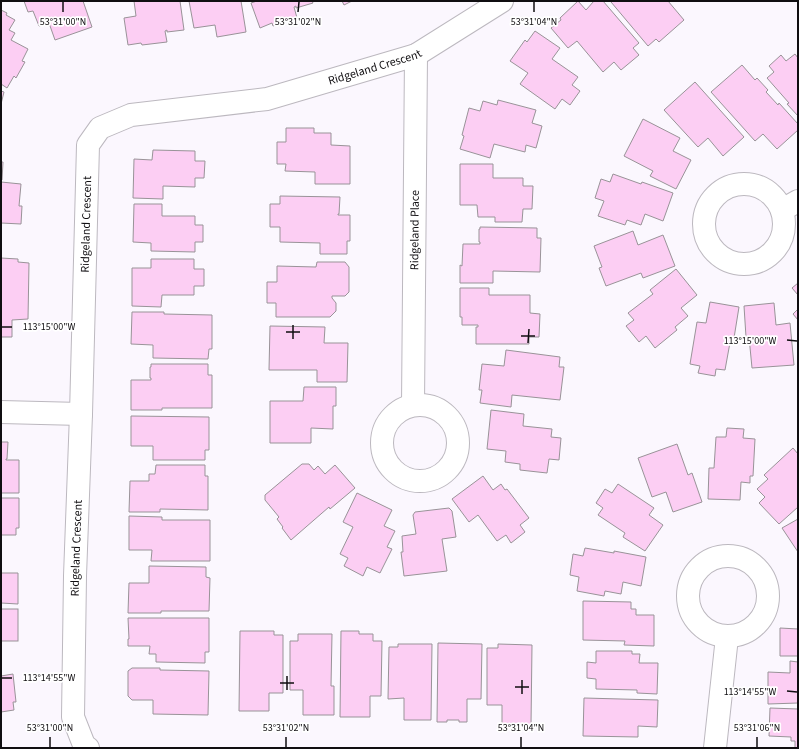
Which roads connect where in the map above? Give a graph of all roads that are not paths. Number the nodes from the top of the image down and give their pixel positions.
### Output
1 (502, 1) edge
2 (416, 55) junction
3 (413, 405) dead end
4 (1, 412) edge
5 (82, 414) junction
6 (727, 637) dead end
7 (88, 748) edge
8 (715, 748) edge

1 - 2 street, Ridgeland Crescent
2 - 3 street, Ridgeland Place
2 - 5 street, Ridgeland Crescent
4 - 5 street
5 - 7 street, Ridgeland Crescent
6 - 8 street

